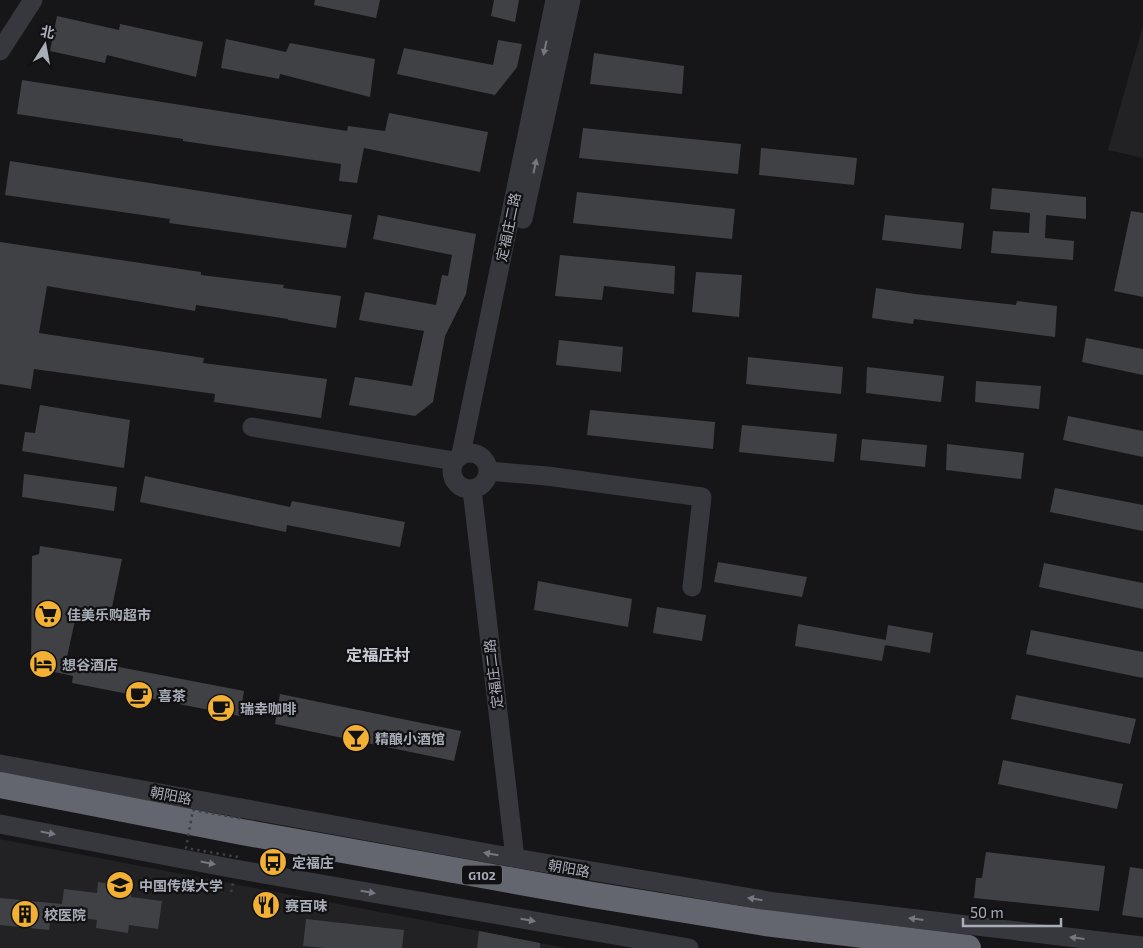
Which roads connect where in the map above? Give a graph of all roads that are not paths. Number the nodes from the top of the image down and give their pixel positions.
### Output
1 (33, 0) edge
2 (555, 0) edge
3 (571, 0) edge
4 (0, 51) edge
5 (252, 427) dead end
6 (462, 456) junction
7 (488, 471) junction
8 (472, 489) junction
9 (692, 587) dead end
10 (0, 764) edge
11 (0, 786) edge
12 (0, 801) edge
13 (0, 824) edge
14 (515, 858) junction
15 (1143, 946) edge
16 (689, 948) edge
17 (856, 948) edge
18 (968, 948) edge

1 - 4 street
2 -> 6 street, 定福庄二路
6 -> 3 street, 定福庄二路
5 - 6 street
6 - 7 street
6 - 8 street, 定福庄二路
7 - 8 street
7 - 9 street
8 - 14 street, 定福庄二路
14 -> 10 street, 朝阳路
11 - 18 highway, 朝阳路 / G102
12 - 17 highway, G102
13 -> 16 street
15 -> 14 street, 朝阳路

